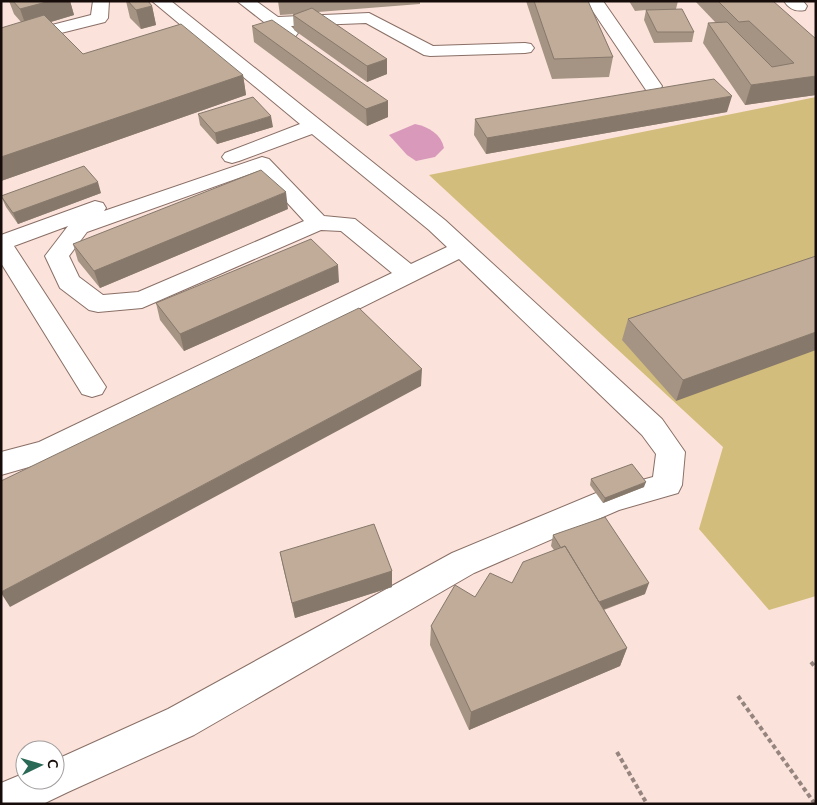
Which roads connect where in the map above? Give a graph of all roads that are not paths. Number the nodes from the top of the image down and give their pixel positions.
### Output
1 (102, 1) edge
2 (160, 1) edge
3 (594, 1) edge
4 (240, 2) edge
5 (274, 22) junction
6 (1, 43) edge
7 (306, 46) edge
8 (525, 48) dead end
9 (653, 86) dead end
10 (319, 129) junction
11 (262, 163) junction
12 (318, 223) junction
13 (1, 244) edge
14 (461, 249) junction
15 (408, 274) junction
16 (92, 387) dead end
17 (1, 464) edge
18 (65, 774) edge
19 (30, 790) edge
20 (1, 803) edge

1 - 6 lane
2 - 10 lane
3 - 9 lane
4 - 5 lane
5 - 7 lane
5 - 8 lane
10 - 11 lane
10 - 13 lane
10 - 14 lane
11 - 12 lane
11 - 12 lane
12 - 15 lane
13 - 16 lane
14 - 15 lane
14 - 18 lane
15 - 17 lane
19 - 20 lane

